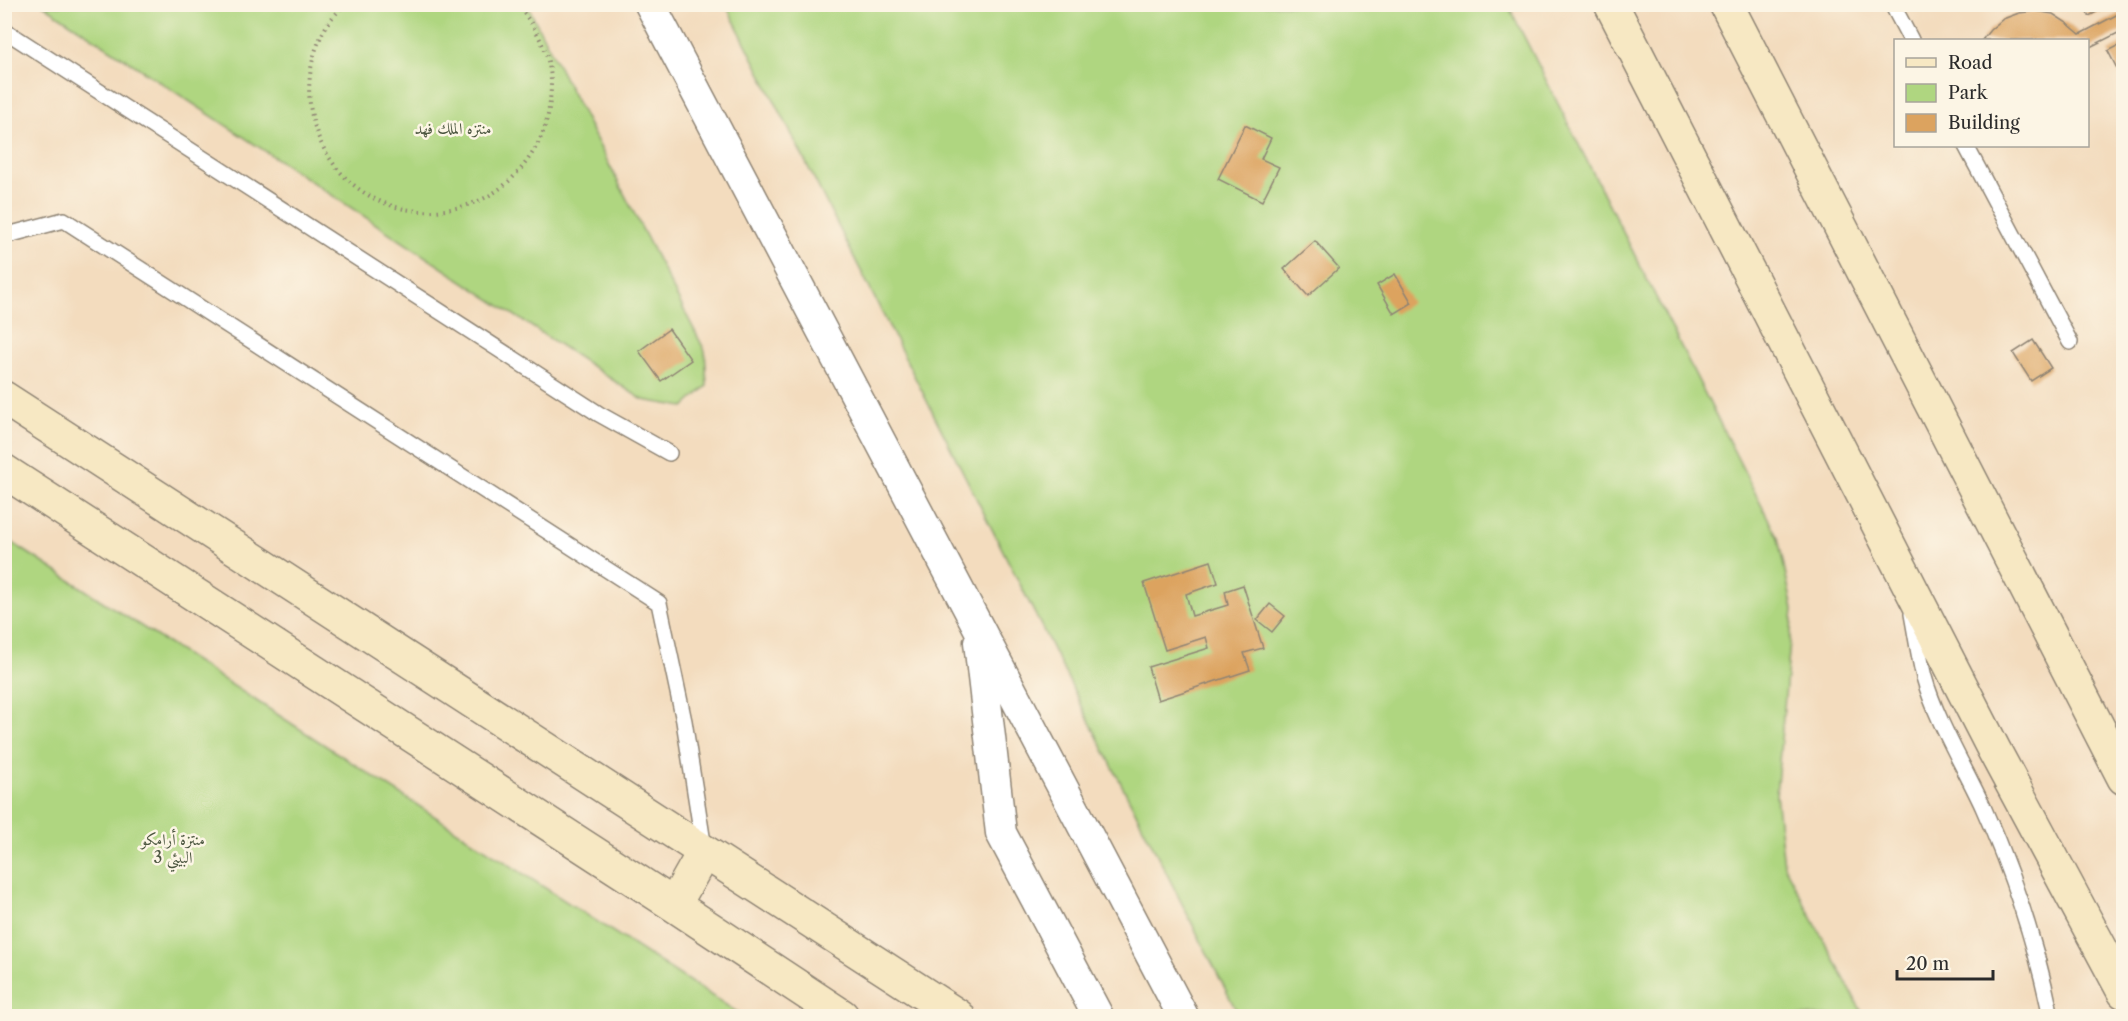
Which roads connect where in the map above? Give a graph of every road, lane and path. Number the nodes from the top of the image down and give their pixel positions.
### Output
1 (345, 4) edge
2 (515, 4) edge
3 (651, 4) edge
4 (1611, 4) edge
5 (1726, 4) edge
6 (1892, 4) edge
7 (4, 30) edge
8 (1910, 39) edge
9 (1967, 147) edge
10 (4, 236) edge
11 (2070, 342) dead end
12 (4, 398) edge
13 (669, 453) dead end
14 (4, 471) edge
15 (1889, 546) junction
16 (977, 624) junction
17 (2124, 778) edge
18 (704, 852) junction
19 (674, 905) junction
20 (2124, 992) edge
21 (842, 1017) edge
22 (958, 1017) edge
23 (1098, 1017) edge
24 (1183, 1017) edge
25 (2051, 1017) edge

1 - 2 path
3 - 16 street
4 - 15 street
5 - 17 street
6 - 8 lane
7 - 13 lane
9 - 11 lane
10 - 18 lane
12 - 18 street
14 - 19 street
15 - 20 street
15 - 25 lane
16 - 23 street
16 - 24 street
18 - 19 street
18 - 22 street
19 - 21 street

